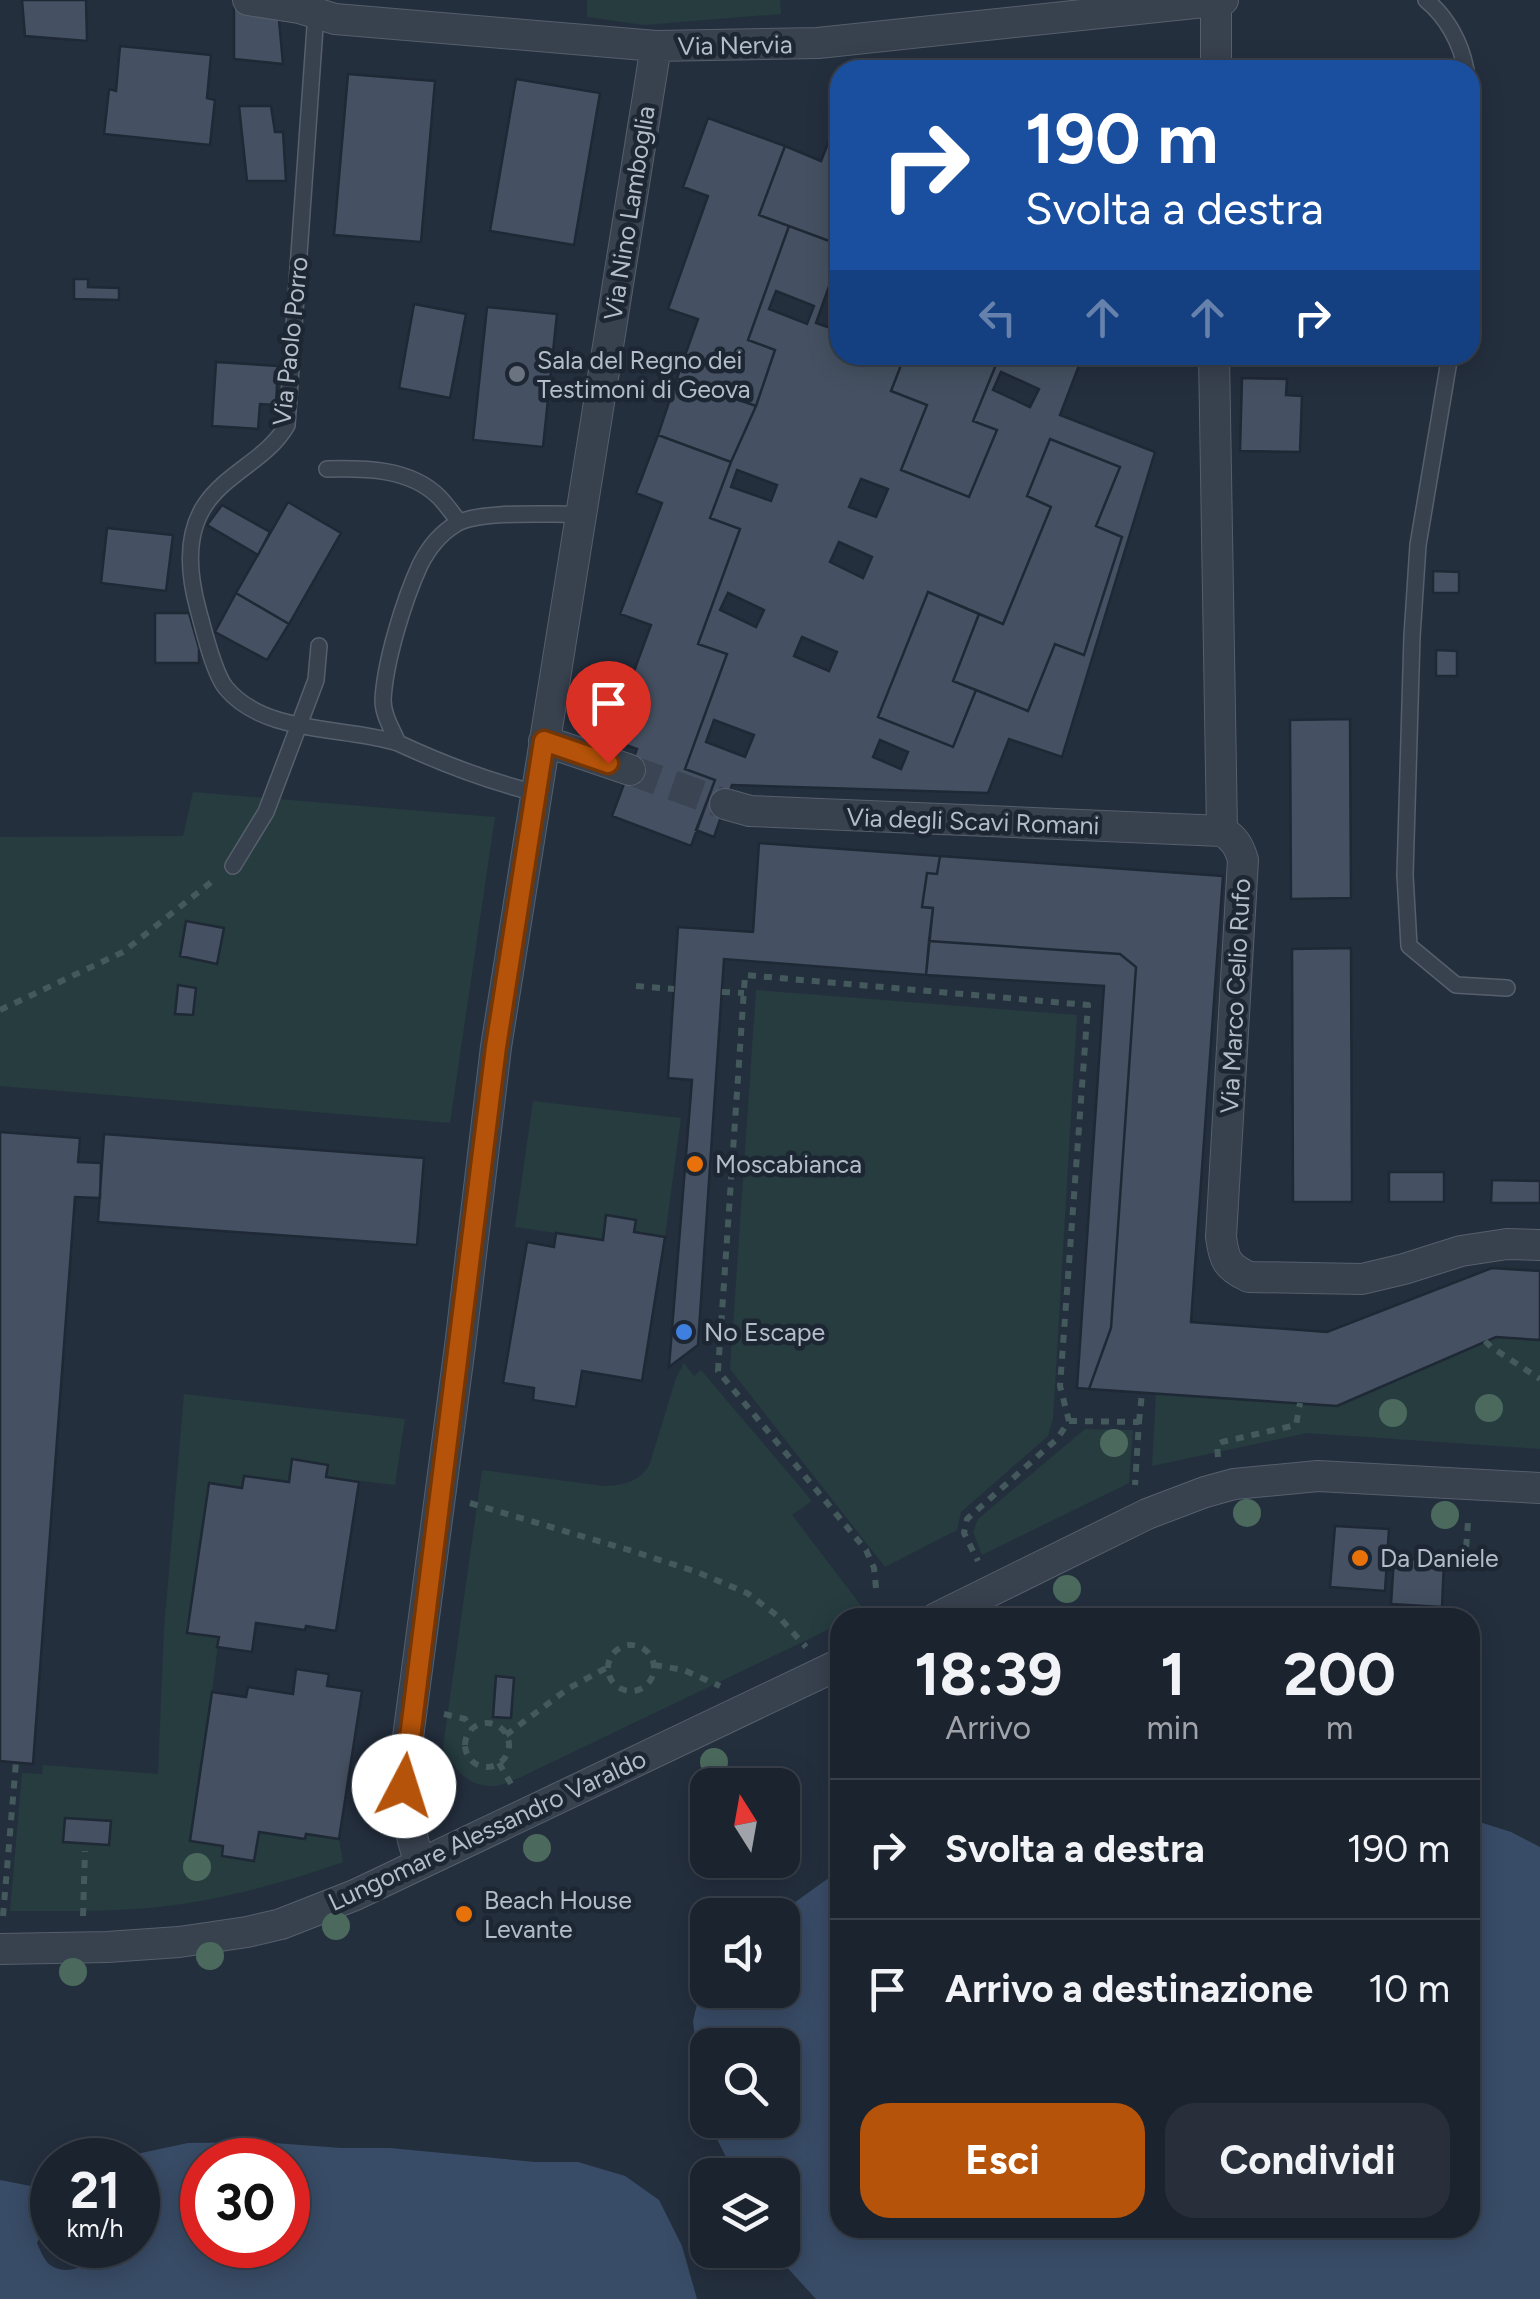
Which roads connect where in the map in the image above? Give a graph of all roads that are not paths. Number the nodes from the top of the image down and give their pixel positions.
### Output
1 (248, 0) edge
2 (1220, 0) edge
3 (1426, 0) edge
4 (316, 13) junction
5 (656, 46) junction
6 (1217, 60) edge
7 (1464, 60) edge
8 (1214, 365) edge
9 (1448, 365) edge
10 (327, 469) dead end
11 (580, 514) junction
12 (459, 522) junction
13 (319, 646) dead end
14 (299, 726) junction
15 (544, 741) junction
16 (398, 743) junction
17 (630, 770) tunnel mouth
18 (536, 792) junction
19 (725, 804) tunnel mouth
20 (1222, 830) junction
21 (233, 866) road end
22 (1507, 988) dead end
23 (1540, 1244) edge
24 (1540, 1488) edge
25 (956, 1608) edge
26 (830, 1669) edge
27 (420, 1864) junction
28 (0, 1949) edge

1 - 4 street, Via Nervia
2 - 5 street, Via Nervia
2 - 6 street
3 - 7 lane
4 - 5 street, Via Nervia
4 - 14 lane, Via Paolo Porro
5 - 11 street, Via Nino Lamboglia
8 - 20 street, Via Marco Celio Rufo
9 - 22 lane
10 - 12 lane
11 - 12 lane
11 - 15 street, Via Nino Lamboglia
12 - 16 lane
13 - 14 lane
14 - 16 lane
14 - 21 lane
15 - 17 street
15 - 18 street, Via Nino Lamboglia
16 - 18 lane
18 - 27 street, Via Nino Lamboglia
19 - 20 street, Via degli Scavi Romani
20 - 23 street, Via Marco Celio Rufo
24 - 25 street
26 - 27 street, Lungomare Alessandro Varaldo
27 - 28 street, Lungomare Alessandro Varaldo

